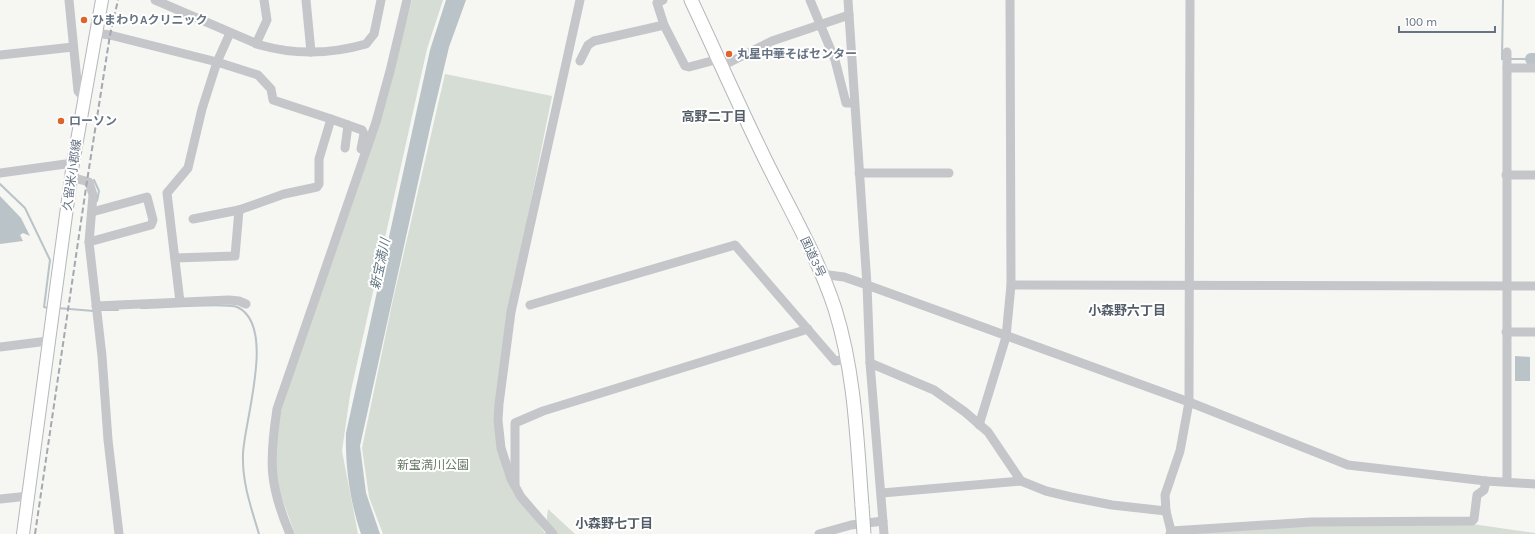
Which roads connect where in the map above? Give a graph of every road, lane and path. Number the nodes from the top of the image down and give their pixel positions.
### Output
1 (69, 0) edge
2 (102, 0) edge
3 (155, 0) edge
4 (264, 0) edge
5 (306, 0) edge
6 (381, 0) edge
7 (407, 0) edge
8 (580, 0) edge
9 (663, 0) edge
10 (691, 0) edge
11 (810, 0) edge
12 (848, 0) edge
13 (1010, 0) edge
14 (1190, 0) edge
15 (849, 15) junction
16 (820, 24) junction
17 (664, 25) junction
18 (95, 33) junction
19 (230, 33) junction
20 (256, 44) junction
21 (73, 47) junction
22 (311, 52) junction
23 (1507, 52) dead end
24 (0, 55) edge
25 (580, 61) dead end
26 (217, 62) junction
27 (721, 63) junction
28 (1507, 68) junction
29 (1535, 68) edge
30 (84, 98) junction
31 (854, 103) junction
32 (331, 119) junction
33 (348, 125) junction
34 (346, 148) dead end
35 (362, 162) junction
36 (72, 164) junction
37 (0, 173) edge
38 (949, 173) dead end
39 (859, 174) junction
40 (1506, 175) junction
41 (1535, 175) edge
42 (71, 177) junction
43 (239, 210) junction
44 (92, 212) junction
45 (193, 219) dead end
46 (89, 242) junction
47 (176, 258) junction
48 (821, 274) junction
49 (1190, 284) junction
50 (867, 285) junction
51 (1011, 285) junction
52 (1506, 286) junction
53 (1535, 286) edge
54 (180, 302) junction
55 (246, 304) dead end
56 (530, 305) dead end
57 (96, 306) junction
58 (808, 329) junction
59 (1506, 332) junction
60 (1535, 332) edge
61 (1006, 337) junction
62 (48, 341) junction
63 (0, 347) edge
64 (848, 358) junction
65 (870, 363) junction
66 (1189, 402) junction
67 (980, 424) junction
68 (1021, 481) junction
69 (1486, 481) junction
70 (1507, 482) junction
71 (1535, 484) edge
72 (515, 487) junction
73 (882, 493) junction
74 (29, 496) junction
75 (0, 499) edge
76 (1166, 511) junction
77 (883, 521) junction
78 (1171, 533) edge
79 (23, 534) edge
80 (119, 534) edge
81 (290, 534) edge
82 (553, 534) edge
83 (819, 534) edge
84 (864, 534) edge
85 (884, 534) edge

1 - 21 street
2 - 18 main road, 久留米小郡線
3 - 19 street
4 - 20 street
5 - 22 street
6 - 22 street
7 - 35 street
8 - 72 street
9 - 17 street
10 - 27 highway, 国道3号
11 - 16 street
12 - 15 street
13 - 51 street
14 - 49 street
15 - 16 street
15 - 31 street
16 - 27 street
16 - 31 street
17 - 25 street
17 - 27 street
18 - 26 street
18 - 30 main road, 久留米小郡線
19 - 20 street
19 - 26 street
20 - 22 street
21 - 24 street
21 - 30 street
23 - 28 street
26 - 32 street
26 - 47 street
27 - 48 highway, 国道3号
28 - 29 street
28 - 40 street
30 - 36 main road, 久留米小郡線
31 - 39 street
32 - 33 street
32 - 43 street
33 - 34 street
33 - 35 street
35 - 81 street
36 - 37 street
36 - 42 main road, 久留米小郡線
38 - 39 street
39 - 50 street
40 - 41 street
40 - 52 street
42 - 44 street
42 - 62 main road, 久留米小郡線
43 - 45 street
43 - 47 street
44 - 46 street
44 - 46 street
46 - 57 street
47 - 54 street
48 - 50 street
48 - 64 highway, 国道3号
49 - 51 street
49 - 52 street
49 - 66 street
50 - 61 street
50 - 65 street
51 - 61 street
52 - 53 street
52 - 59 street
54 - 55 street
54 - 57 street
56 - 58 street
57 - 80 street
58 - 64 street
58 - 72 street
59 - 60 street
59 - 70 street
61 - 66 street
61 - 67 street
62 - 63 street
62 - 74 main road, 久留米小郡線
64 - 84 highway, 国道3号, bridge
65 - 67 street
65 - 73 street
66 - 69 street
66 - 76 street
67 - 68 street
68 - 73 street
68 - 76 street
69 - 70 street
69 - 78 street
70 - 71 street
72 - 82 street
73 - 77 street
74 - 75 street
74 - 79 main road, 久留米小郡線
76 - 78 street
77 - 83 street
77 - 85 street

